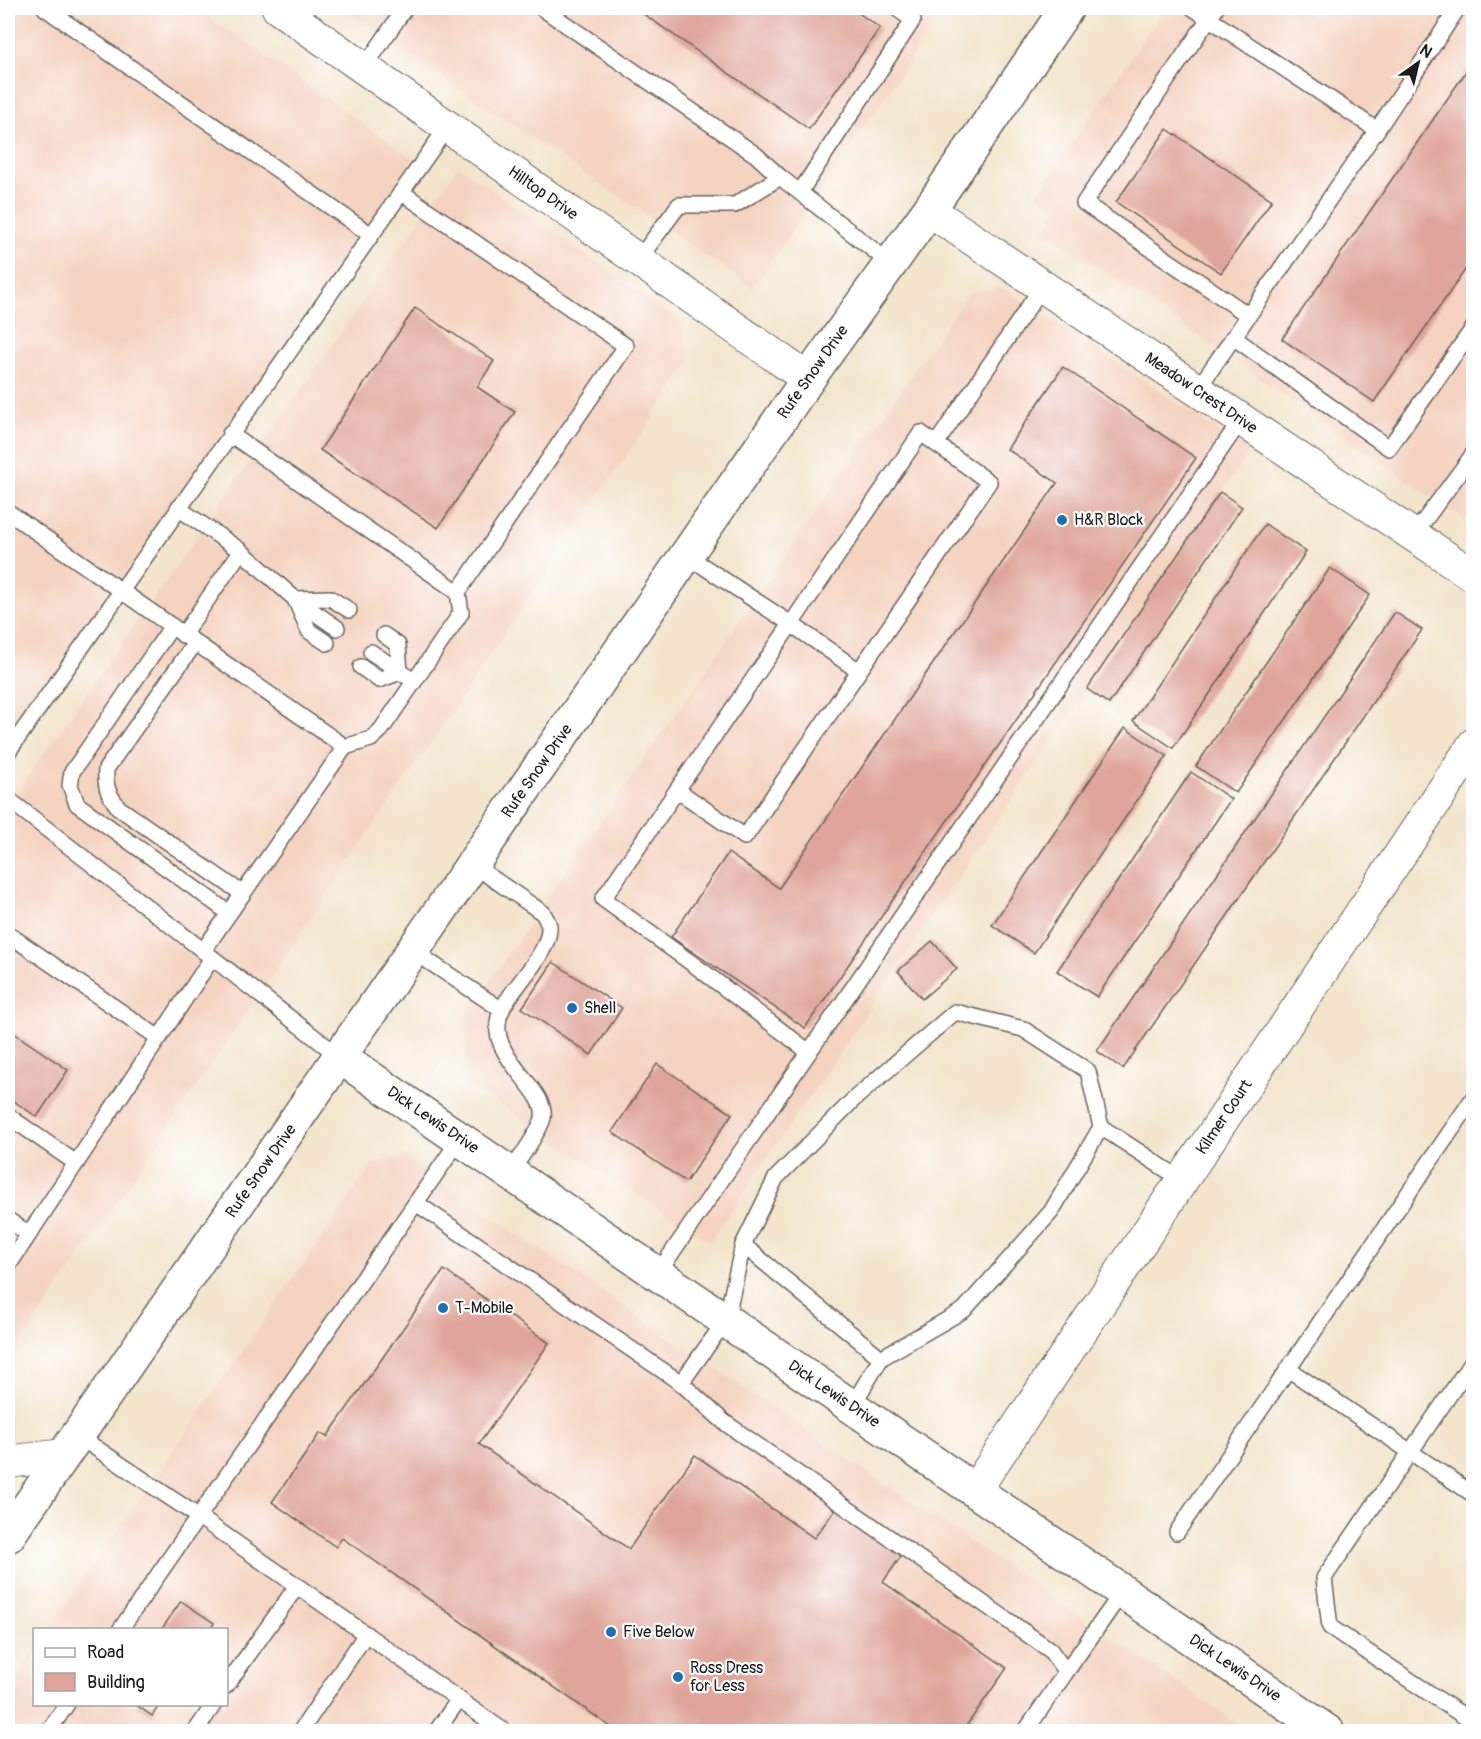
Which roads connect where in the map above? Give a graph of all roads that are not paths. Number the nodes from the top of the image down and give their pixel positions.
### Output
1 (45, 8) edge
2 (278, 8) edge
3 (405, 8) edge
4 (542, 8) edge
5 (896, 8) edge
6 (1067, 8) edge
7 (1193, 8) edge
8 (1458, 8) edge
9 (1213, 13) edge
10 (364, 68) junction
11 (448, 126) junction
12 (1377, 130) junction
13 (780, 177) junction
14 (401, 192) junction
15 (800, 192) junction
16 (929, 210) junction
17 (371, 235) junction
18 (638, 260) junction
19 (890, 263) junction
20 (1042, 286) junction
21 (1248, 315) junction
22 (1473, 327) edge
23 (1233, 337) junction
24 (808, 379) junction
25 (1197, 390) junction
26 (1242, 420) junction
27 (230, 434) junction
28 (936, 444) junction
29 (1473, 453) edge
30 (178, 508) junction
31 (8, 512) edge
32 (1413, 536) junction
33 (241, 551) junction
34 (686, 555) junction
35 (1473, 576) edge
36 (120, 591) junction
37 (458, 592) junction
38 (295, 599) junction
39 (349, 610) dead end
40 (791, 624) junction
41 (337, 628) dead end
42 (184, 635) junction
43 (384, 635) dead end
44 (327, 643) dead end
45 (371, 652) dead end
46 (360, 667) dead end
47 (859, 671) junction
48 (400, 672) junction
49 (414, 681) junction
50 (1473, 744) edge
51 (345, 747) junction
52 (8, 752) edge
53 (677, 790) junction
54 (8, 799) edge
55 (473, 865) junction
56 (243, 894) junction
57 (230, 913) junction
58 (8, 934) edge
59 (413, 951) junction
60 (207, 955) junction
61 (502, 1010) junction
62 (159, 1038) junction
63 (809, 1052) junction
64 (340, 1057) junction
65 (1473, 1097) edge
66 (8, 1116) edge
67 (1101, 1127) junction
68 (460, 1139) junction
69 (76, 1163) junction
70 (510, 1173) junction
71 (1182, 1180) junction
72 (416, 1203) junction
73 (8, 1220) edge
74 (29, 1234) junction
75 (743, 1245) junction
76 (8, 1266) edge
77 (658, 1273) junction
78 (726, 1320) junction
79 (881, 1358) junction
80 (1473, 1359) edge
81 (1288, 1369) junction
82 (681, 1383) junction
83 (852, 1406) junction
84 (71, 1445) junction
85 (1410, 1452) junction
86 (8, 1462) edge
87 (975, 1490) junction
88 (1473, 1495) edge
89 (199, 1517) junction
90 (1177, 1532) dead end
91 (8, 1536) edge
92 (297, 1586) junction
93 (1123, 1591) junction
94 (121, 1628) edge
95 (366, 1634) junction
96 (1066, 1672) junction
97 (228, 1683) edge
98 (459, 1699) junction
99 (66, 1706) edge
100 (213, 1706) edge
101 (1473, 1724) edge
102 (48, 1731) edge
103 (195, 1731) edge
104 (300, 1731) edge
105 (436, 1731) edge
106 (505, 1731) edge
107 (1025, 1731) edge
108 (1328, 1731) edge

1 - 17 lane
2 - 10 street, Hilltop Drive
3 - 10 lane
4 - 13 lane
5 - 15 lane
6 - 16 main road, Rufe Snow Drive
7 - 9 lane
8 - 12 lane
9 - 12 lane
9 - 21 lane
10 - 11 street, Hilltop Drive
11 - 14 lane
11 - 18 street, Hilltop Drive
12 - 21 lane
13 - 15 lane
13 - 18 lane
14 - 17 lane
14 - 37 lane
15 - 19 lane
16 - 19 main road, Rufe Snow Drive
16 - 20 street, Meadow Crest Drive
17 - 27 lane
18 - 24 street, Hilltop Drive
19 - 24 main road, Rufe Snow Drive
20 - 25 street, Meadow Crest Drive
20 - 28 lane
21 - 23 lane
22 - 23 lane
23 - 25 lane
24 - 34 main road, Rufe Snow Drive
25 - 26 street, Meadow Crest Drive
26 - 32 street, Meadow Crest Drive
26 - 63 lane
27 - 30 lane
27 - 37 lane
28 - 40 lane
28 - 47 lane
29 - 32 lane
30 - 33 lane
30 - 36 lane
31 - 36 lane
32 - 35 street, Meadow Crest Drive
33 - 38 lane
33 - 42 lane
34 - 40 lane
34 - 55 main road, Rufe Snow Drive
36 - 42 lane
36 - 52 lane
37 - 49 lane
38 - 39 lane
38 - 41 lane
38 - 44 lane
40 - 47 lane
40 - 53 lane
42 - 51 lane
42 - 56 lane
42 - 57 lane
43 - 48 lane
45 - 48 lane
46 - 48 lane
47 - 53 lane
48 - 49 lane
49 - 51 lane
50 - 71 street, Kilmer Court
51 - 56 lane
53 - 63 lane
54 - 60 lane
55 - 59 main road, Rufe Snow Drive
55 - 61 lane
56 - 57 lane
57 - 60 lane
58 - 62 lane
59 - 61 lane
59 - 64 main road, Rufe Snow Drive
60 - 62 lane
60 - 64 lane
61 - 70 lane
62 - 69 lane
63 - 77 lane
64 - 68 main road, Dick Lewis Drive
64 - 84 main road, Rufe Snow Drive
65 - 81 lane
66 - 69 lane
67 - 71 lane
67 - 75 lane
67 - 79 lane
68 - 70 main road, Dick Lewis Drive
68 - 72 lane
69 - 74 lane
70 - 77 main road, Dick Lewis Drive
71 - 87 street, Kilmer Court
72 - 82 lane
72 - 89 lane
73 - 74 lane
74 - 76 lane
75 - 78 lane
75 - 79 lane
77 - 78 main road, Dick Lewis Drive
78 - 82 lane
78 - 83 main road, Dick Lewis Drive
79 - 83 lane
80 - 85 lane
81 - 85 lane
81 - 90 lane
82 - 96 lane
83 - 87 main road, Dick Lewis Drive
84 - 86 street
84 - 89 lane
84 - 91 main road, Rufe Snow Drive
85 - 88 lane
85 - 101 lane
87 - 93 main road, Dick Lewis Drive
89 - 92 lane
89 - 94 lane
92 - 95 lane
92 - 97 lane
93 - 96 lane
93 - 108 main road, Dick Lewis Drive
95 - 98 lane
95 - 104 lane
96 - 107 lane
98 - 105 lane
98 - 106 lane
99 - 102 lane
100 - 103 lane

